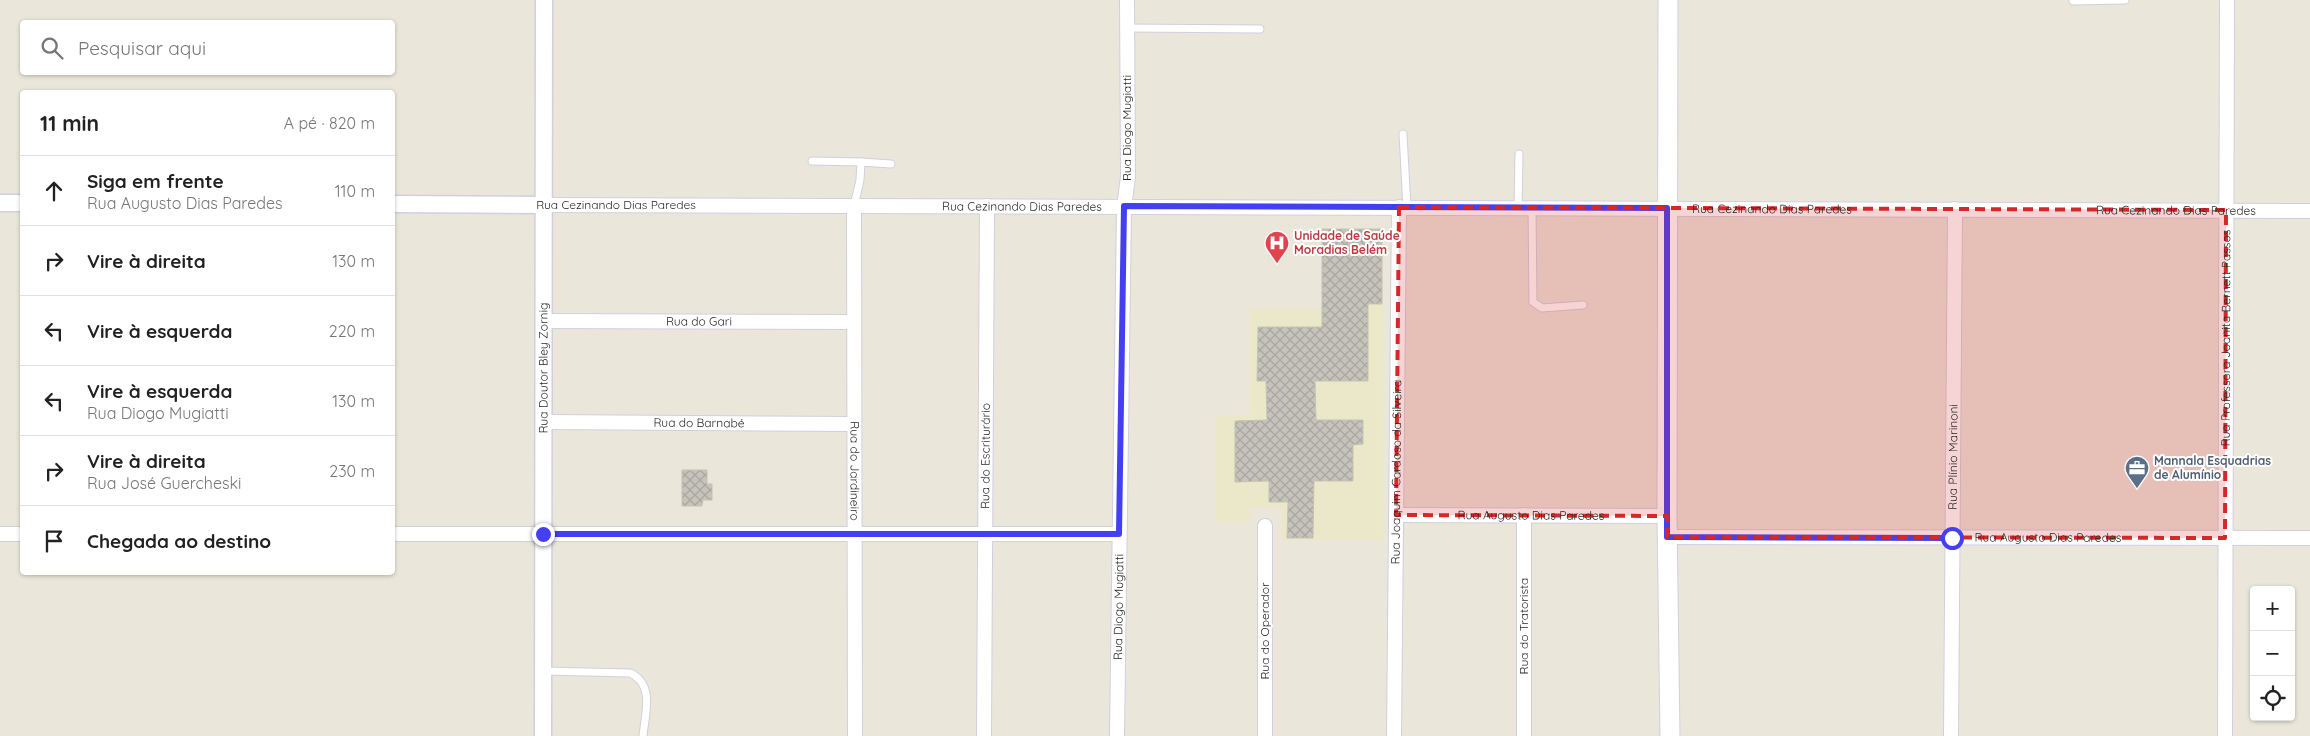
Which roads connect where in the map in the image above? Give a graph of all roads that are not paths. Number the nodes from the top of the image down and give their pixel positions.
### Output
1 (544, 0) edge
2 (1127, 0) edge
3 (1668, 0) edge
4 (2106, 0) edge
5 (2125, 0) edge
6 (2227, 0) edge
7 (2073, 2) dead end
8 (1127, 28) junction
9 (1260, 29) dead end
10 (1402, 134) dead end
11 (1519, 154) dead end
12 (812, 162) dead end
13 (861, 162) junction
14 (891, 164) dead end
15 (0, 203) edge
16 (20, 203) edge
17 (395, 204) edge
18 (544, 205) junction
19 (854, 206) junction
20 (987, 206) junction
21 (1124, 206) junction
22 (1403, 208) junction
23 (1525, 208) junction
24 (1667, 208) junction
25 (1955, 209) junction
26 (2226, 210) junction
27 (2310, 210) edge
28 (1583, 305) dead end
29 (544, 321) junction
30 (854, 322) junction
31 (544, 422) junction
32 (854, 424) junction
33 (1396, 515) junction
34 (1524, 515) junction
35 (1667, 516) junction
36 (1264, 526) dead end
37 (0, 534) edge
38 (20, 534) edge
39 (395, 534) edge
40 (543, 534) junction
41 (854, 534) junction
42 (984, 534) junction
43 (1119, 534) junction
44 (1667, 537) junction
45 (1952, 538) junction
46 (2225, 538) junction
47 (2310, 538) edge
48 (543, 671) junction
49 (543, 736) edge
50 (643, 736) edge
51 (855, 736) edge
52 (984, 736) edge
53 (1117, 736) edge
54 (1264, 736) edge
55 (1394, 736) edge
56 (1524, 736) edge
57 (1670, 736) edge
58 (1951, 736) edge
59 (2224, 736) edge

1 - 18 street, Rua Doutor Bley Zornig
2 - 8 street, Rua Diogo Mugiatti
3 - 24 main road
4 - 5 lane
4 - 7 lane
6 - 26 street, Rua Professora Joanita Bernett Passos
8 - 9 lane
8 - 21 street, Rua Diogo Mugiatti
10 - 22 lane
11 - 23 lane
12 - 13 lane
13 - 14 lane
13 - 19 lane
15 - 16 street
17 - 18 street, Rua Cezinando Dias Paredes
18 - 19 street, Rua Cezinando Dias Paredes
18 - 29 street, Rua Doutor Bley Zornig
19 - 20 street, Rua Cezinando Dias Paredes
19 - 30 street, Rua do Jardineiro
20 - 21 street, Rua Cezinando Dias Paredes
20 - 42 street, Rua do Escriturário
21 - 22 street, Rua Cezinando Dias Paredes
21 - 43 street, Rua Diogo Mugiatti
22 - 23 street, Rua Cezinando Dias Paredes
22 - 33 street, Rua Joaquim Cardoso da Silveira
23 - 24 street, Rua Cezinando Dias Paredes
23 - 28 lane
24 - 25 street, Rua Cezinando Dias Paredes
24 - 35 main road
25 - 26 street, Rua Cezinando Dias Paredes
25 - 45 street, Rua Plínio Marinoni
26 - 27 street, Rua Cezinando Dias Paredes
26 - 46 street, Rua Professora Joanita Bernett Passos
29 - 30 street, Rua do Gari
29 - 31 street, Rua Doutor Bley Zornig
30 - 32 street, Rua do Jardineiro
31 - 32 street, Rua do Barnabé
31 - 40 street, Rua Doutor Bley Zornig
32 - 41 street, Rua do Jardineiro
33 - 34 street, Rua Augusto Dias Paredes
33 - 55 street, Rua Joaquim Cardoso da Silveira
34 - 35 street, Rua Augusto Dias Paredes
34 - 56 street, Rua do Tratorista
35 - 44 main road
36 - 54 street, Rua do Operador
37 - 38 street
39 - 40 street
40 - 41 street
40 - 48 street, Rua Doutor Bley Zornig
41 - 42 street
41 - 51 street, Rua do Jardineiro
42 - 43 street
42 - 52 street, Rua do Escriturário
43 - 53 street, Rua Diogo Mugiatti
44 - 45 street, Rua Augusto Dias Paredes
44 - 57 main road
45 - 46 street, Rua Augusto Dias Paredes
45 - 58 street, Rua Plínio Marinoni
46 - 47 street, Rua Augusto Dias Paredes
46 - 59 street, Rua Professora Joanita Bernett Passos
48 - 49 street, Rua Doutor Bley Zornig
48 - 50 lane

